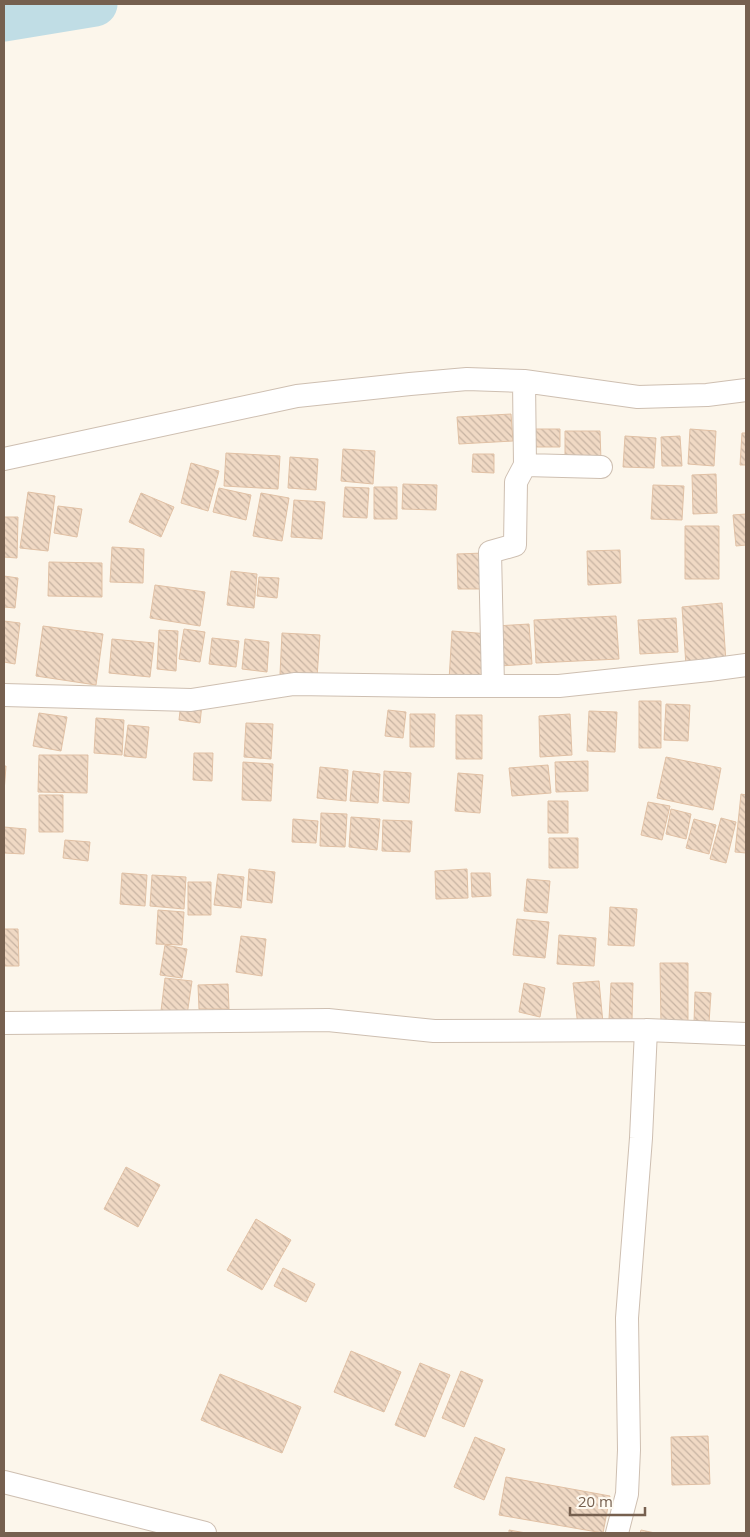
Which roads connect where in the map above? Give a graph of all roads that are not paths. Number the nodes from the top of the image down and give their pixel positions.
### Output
1 (524, 381) junction
2 (746, 390) edge
3 (4, 459) edge
4 (525, 465) junction
5 (601, 467) dead end
6 (746, 664) edge
7 (493, 686) junction
8 (4, 695) edge
9 (4, 1023) edge
10 (646, 1030) junction
11 (746, 1034) edge
12 (4, 1482) edge
13 (205, 1533) edge
14 (617, 1533) edge

1 - 2 street
1 - 3 street
1 - 4 street
4 - 5 street
4 - 7 street
6 - 7 street
7 - 8 street
9 - 10 street
10 - 11 street
10 - 14 street
12 - 13 street

